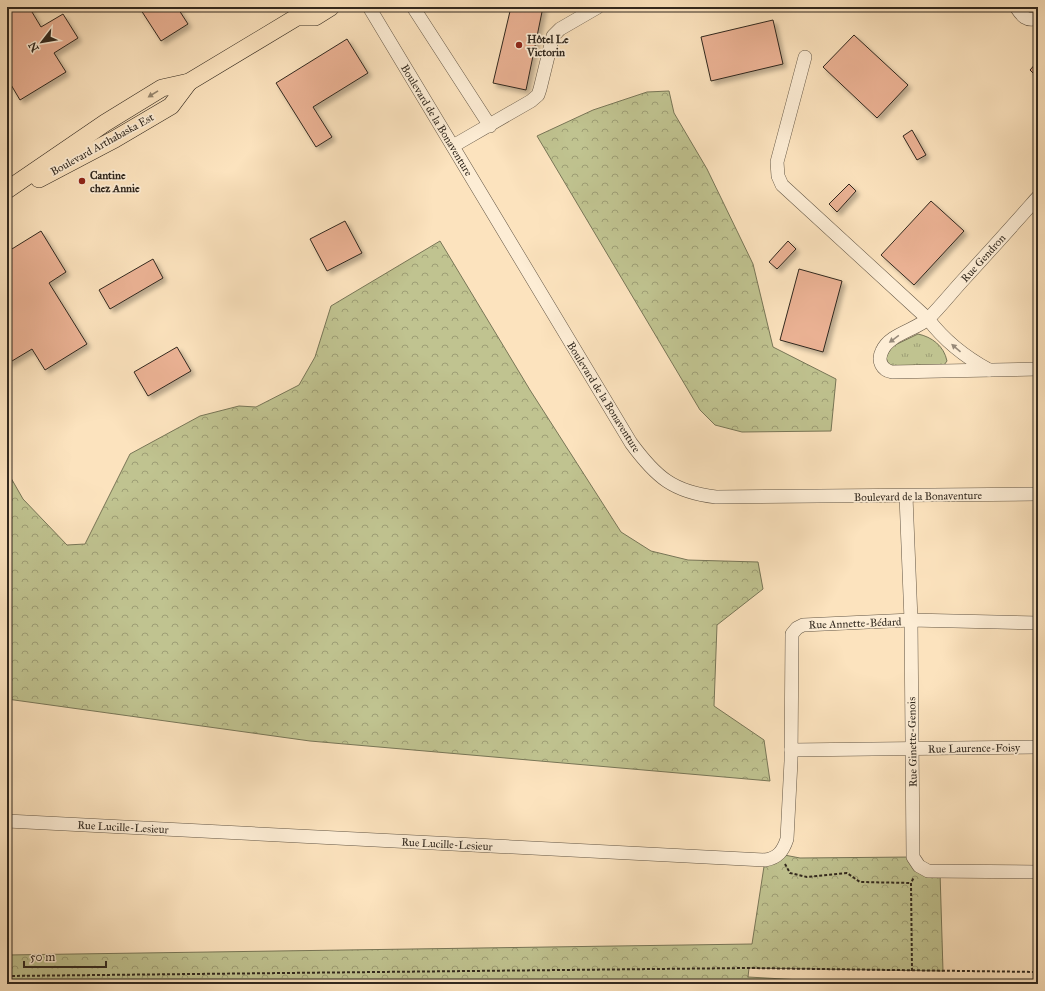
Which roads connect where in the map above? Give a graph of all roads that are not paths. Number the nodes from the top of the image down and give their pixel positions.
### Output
1 (331, 7) edge
2 (369, 7) edge
3 (413, 7) edge
4 (598, 7) edge
5 (1016, 7) edge
6 (300, 12) edge
7 (1038, 18) edge
8 (805, 57) dead end
9 (189, 82) junction
10 (490, 126) junction
11 (452, 146) junction
12 (7, 190) edge
13 (7, 196) edge
14 (1038, 197) edge
15 (928, 319) junction
16 (1038, 369) edge
17 (989, 370) junction
18 (1038, 494) edge
19 (906, 496) junction
20 (910, 620) junction
21 (1038, 623) edge
22 (1038, 747) edge
23 (912, 748) junction
24 (791, 750) junction
25 (7, 821) edge
26 (1038, 872) edge

1 - 6 main road, Boulevard Arthabaska Est
2 - 11 street, Boulevard de la Bonaventure
3 - 10 street
4 - 10 street
5 - 7 street
6 - 9 main road, Boulevard Arthabaska Est
8 - 15 street
9 -> 12 main road, Boulevard Arthabaska Est
9 - 13 main road, Boulevard Arthabaska Est
10 - 11 street
11 - 19 street, Boulevard de la Bonaventure
14 - 15 street, Rue Gendron
17 -> 15 street
15 -> 17 street, Rue Gendron
16 - 17 street
18 - 19 street, Boulevard de la Bonaventure
19 - 20 street, Rue Ginette-Genois
20 - 21 street, Rue Annette-Bédard
20 - 23 street, Rue Ginette-Genois
20 - 24 street, Rue Annette-Bédard
22 - 23 street, Rue Laurence-Foisy
23 - 24 street, Rue Laurence-Foisy
23 - 26 street, Rue Ginette-Genois
24 - 25 street, Rue Lucille-Lesieur

